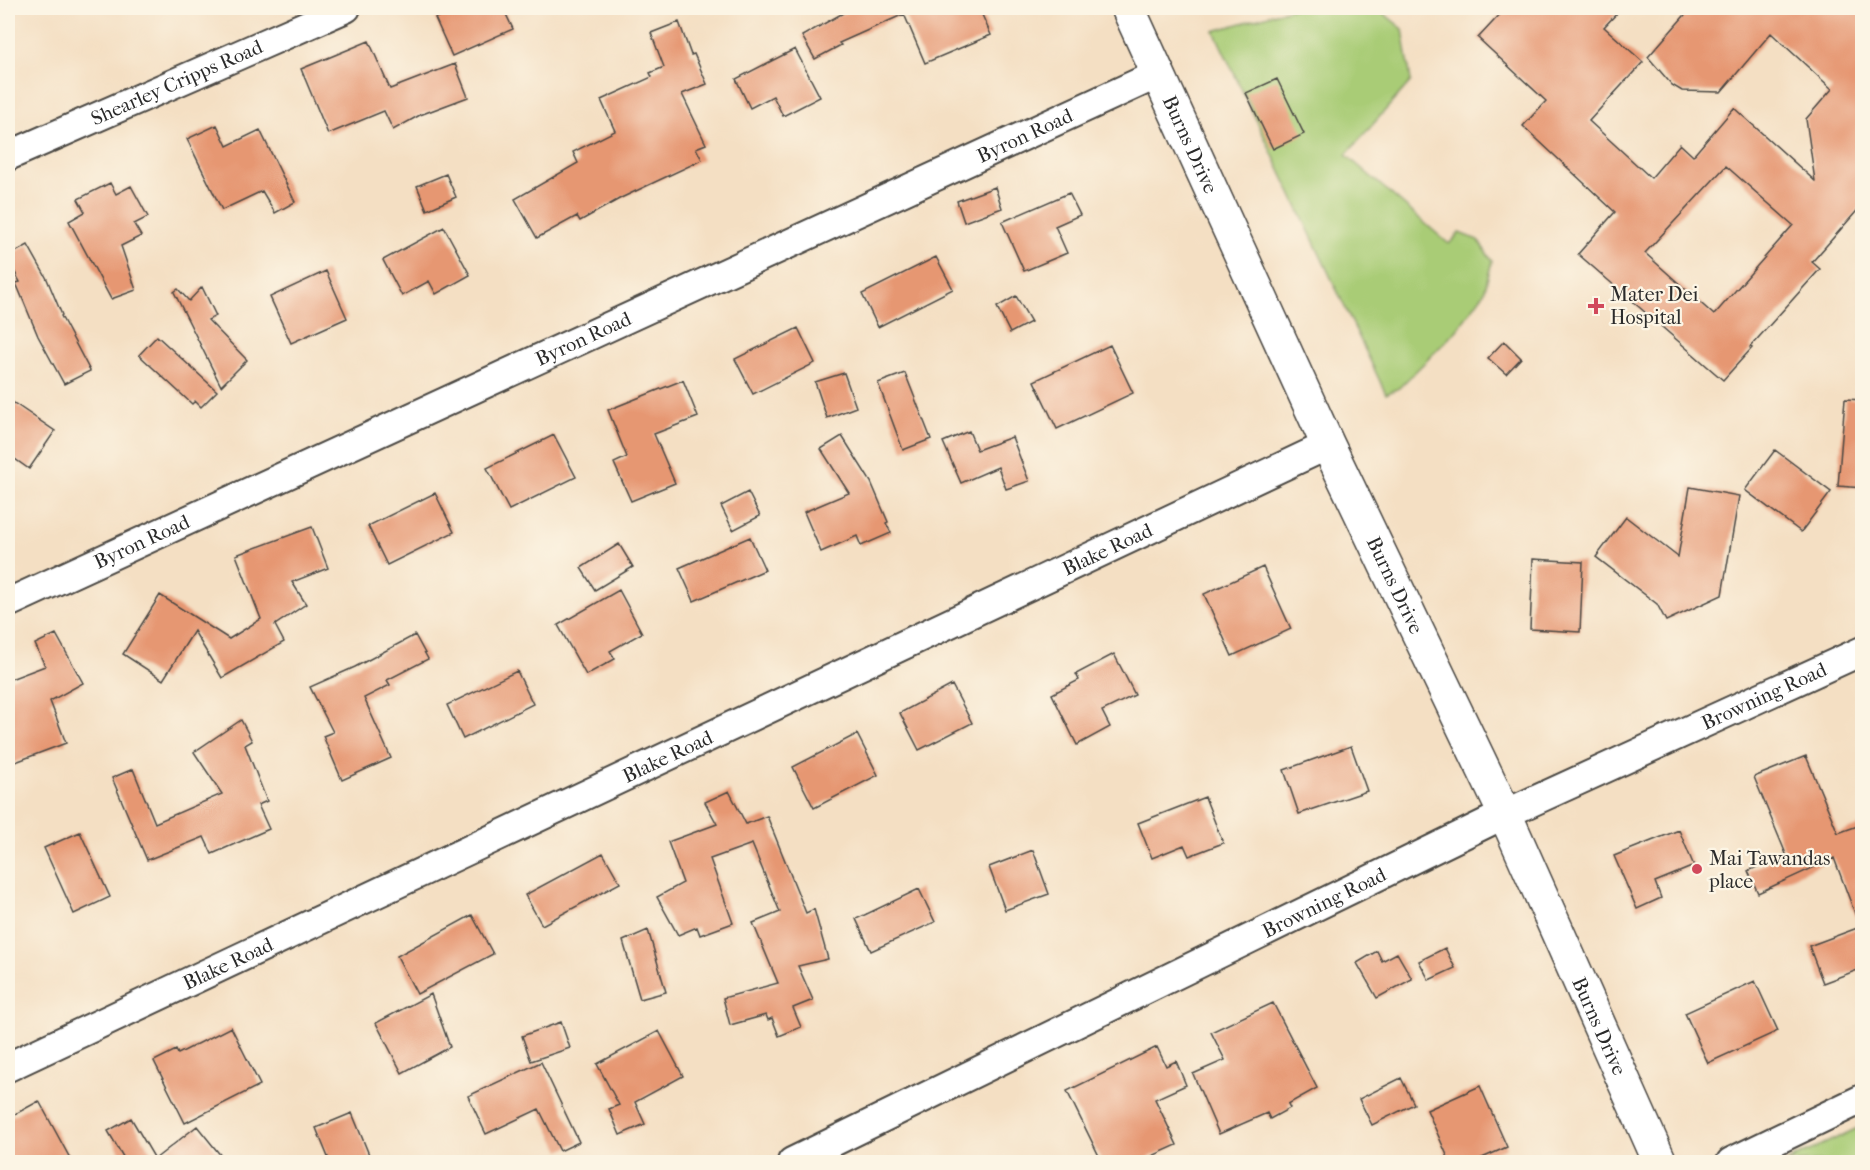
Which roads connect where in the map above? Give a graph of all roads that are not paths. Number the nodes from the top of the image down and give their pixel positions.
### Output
1 (346, 8) edge
2 (1128, 8) edge
3 (1158, 74) junction
4 (8, 156) edge
5 (1328, 445) junction
6 (8, 603) edge
7 (1863, 651) edge
8 (1505, 814) junction
9 (8, 1068) edge
10 (1863, 1099) edge
11 (792, 1162) edge
12 (1660, 1162) edge
13 (1731, 1162) edge

1 - 4 street, Shearley Cripps Road
2 - 3 main road, Burns Drive
3 - 5 main road, Burns Drive
3 - 6 street, Byron Road
5 - 8 main road, Burns Drive
5 - 9 street, Blake Road
7 - 8 street, Browning Road
8 - 11 street, Browning Road
8 - 12 main road, Burns Drive
10 - 13 street

